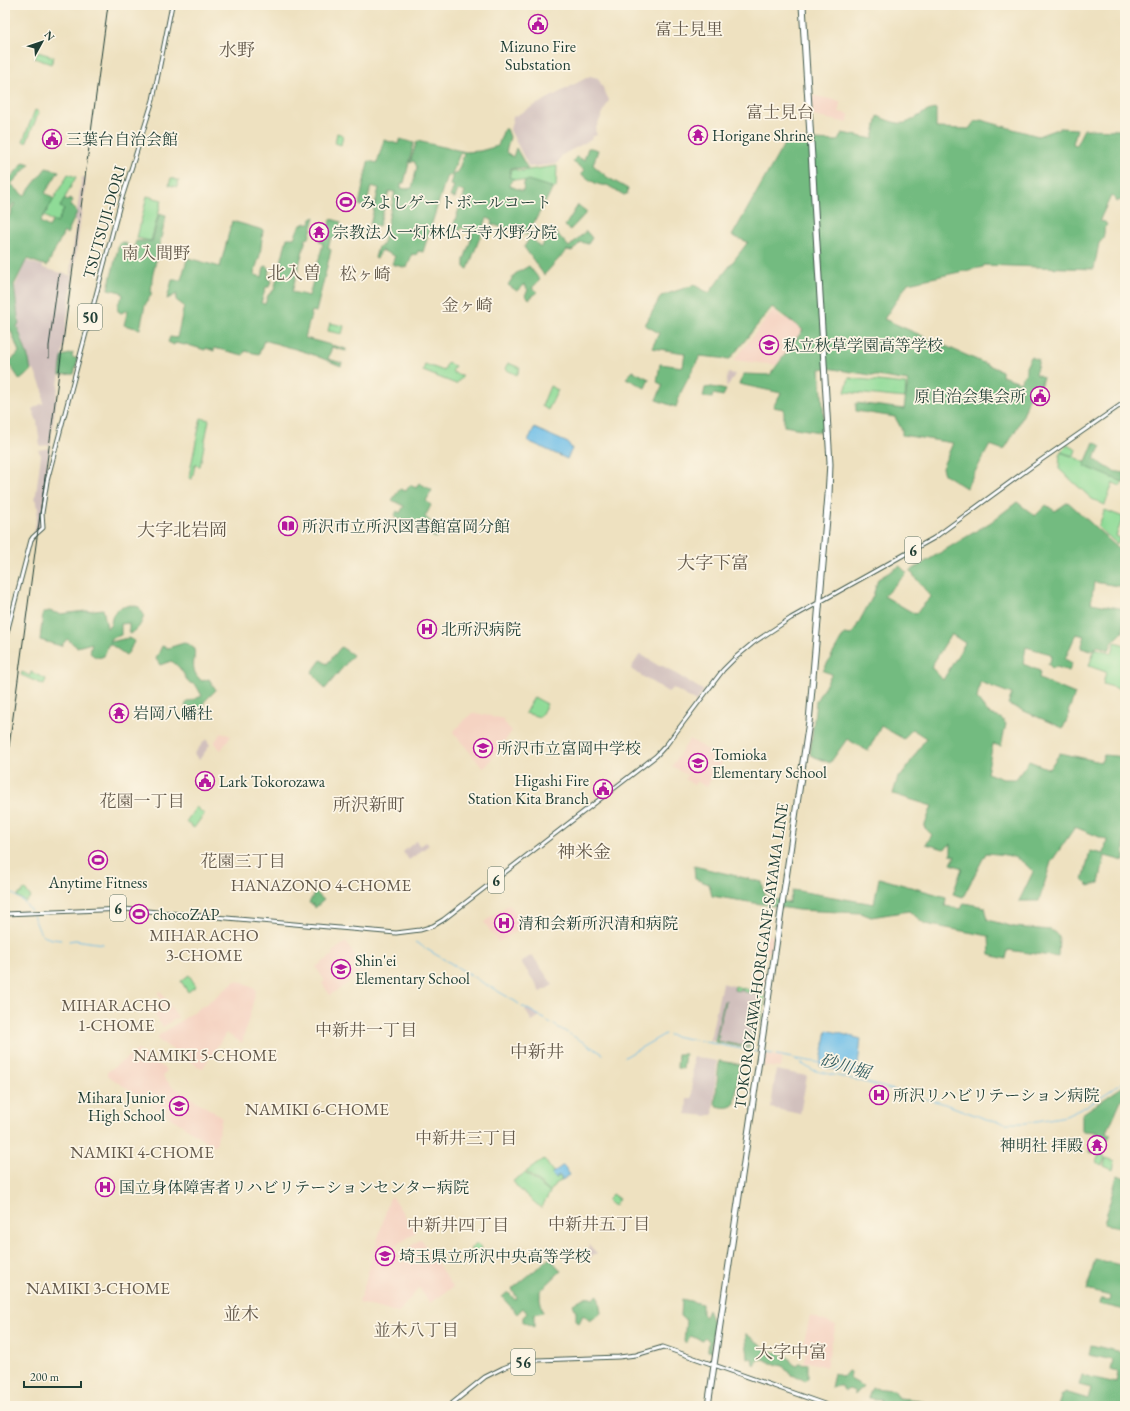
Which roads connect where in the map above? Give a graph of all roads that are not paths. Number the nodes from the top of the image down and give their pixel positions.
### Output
1 (172, 5) edge
2 (801, 5) edge
3 (804, 5) edge
4 (1125, 402) edge
5 (820, 602) junction
6 (5, 640) edge
7 (5, 914) edge
8 (714, 1364) junction
9 (449, 1406) edge
10 (708, 1406) edge
11 (830, 1406) edge

1 - 6 main road, TSUTSUJI-DORI / 50
2 - 5 main road, TOKOROZAWA-HORIGANE-SAYAMA LINE
3 - 5 main road, TOKOROZAWA-HORIGANE-SAYAMA LINE
4 - 5 main road, 6
5 - 7 main road, 6
5 - 8 main road, TOKOROZAWA-HORIGANE-SAYAMA LINE
8 - 9 main road, 56
8 - 10 main road, TOKOROZAWA-HORIGANE-SAYAMA LINE
8 - 11 main road, 56

